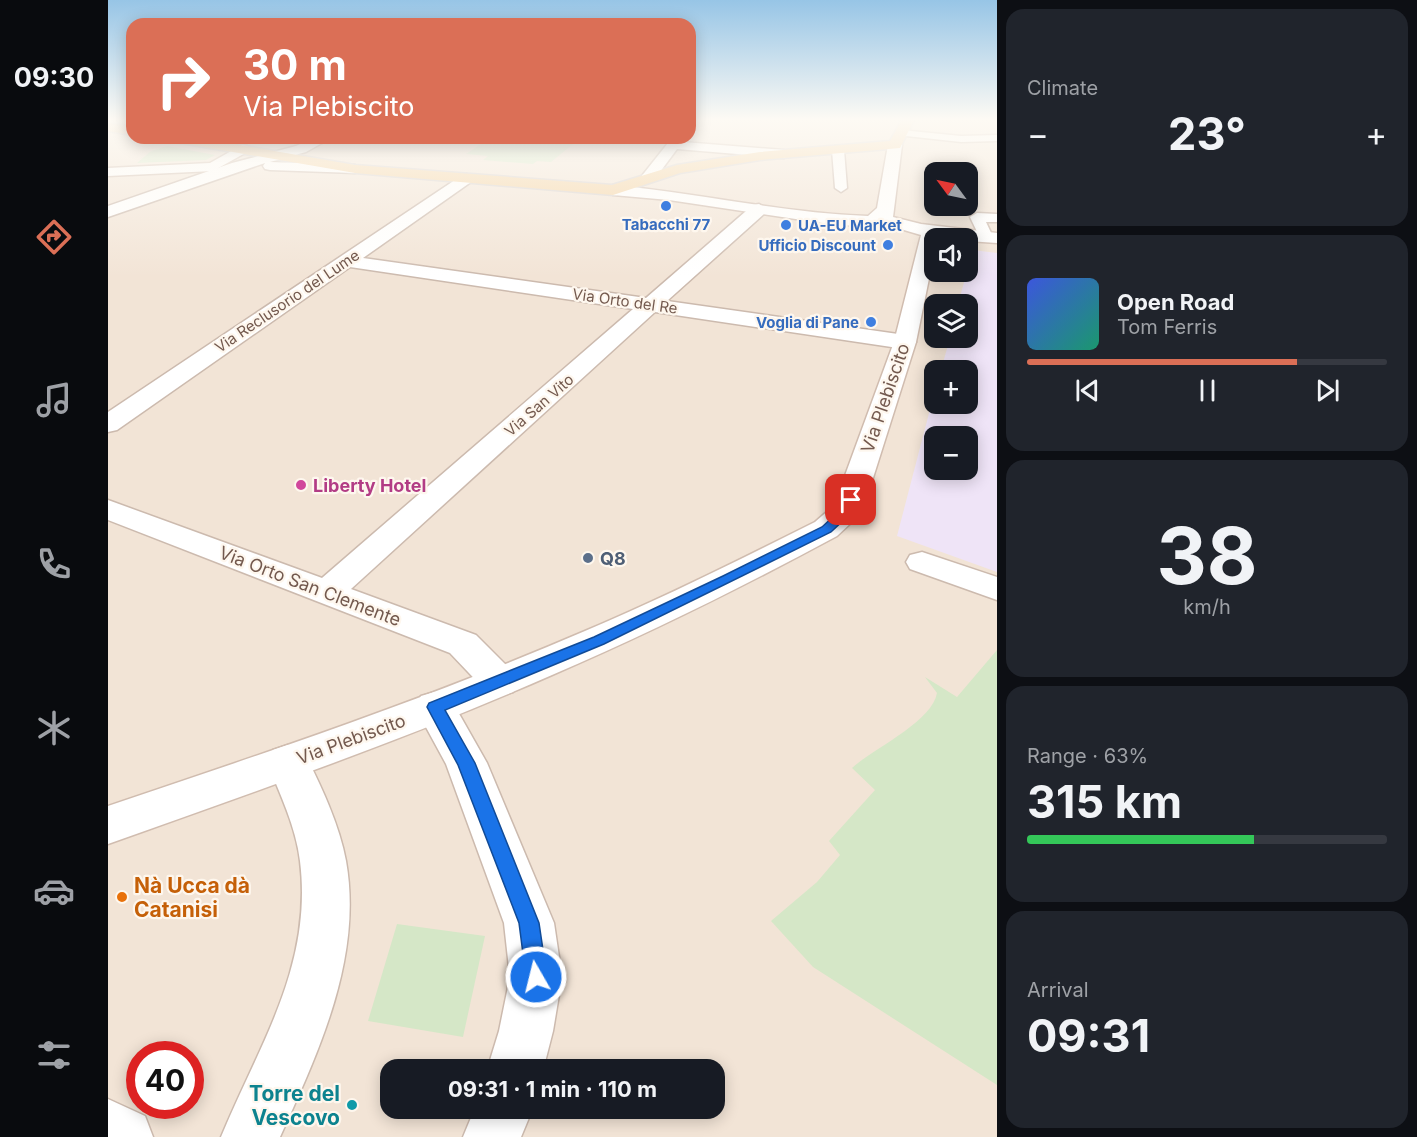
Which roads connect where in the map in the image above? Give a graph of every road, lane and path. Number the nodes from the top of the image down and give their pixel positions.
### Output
1 (128, 171) edge
2 (223, 171) edge
3 (378, 171) edge
4 (654, 171) edge
5 (670, 171) edge
6 (840, 171) edge
7 (895, 171) edge
8 (108, 172) edge
9 (650, 177) junction
10 (466, 179) junction
11 (841, 188) dead end
12 (613, 190) junction
13 (108, 212) edge
14 (755, 212) junction
15 (890, 217) junction
16 (997, 218) edge
17 (836, 220) junction
18 (924, 236) edge
19 (993, 240) edge
20 (978, 241) edge
21 (346, 261) junction
22 (924, 276) edge
23 (652, 305) junction
24 (905, 342) junction
25 (108, 424) edge
26 (108, 509) edge
27 (922, 562) dead end
28 (997, 589) edge
29 (327, 592) junction
30 (500, 682) junction
31 (435, 707) junction
32 (288, 762) junction
33 (108, 825) edge
34 (518, 1059) edge
35 (499, 1119) edge
36 (108, 1128) edge
37 (124, 1137) edge
38 (250, 1137) edge
39 (492, 1137) edge

1 - 8 street
2 - 13 street
3 - 10 main road
4 - 9 street
5 - 9 main road
6 - 11 street
7 - 15 street
9 - 12 main road
10 - 12 main road
10 - 21 street, Via Reclusorio del Lume
12 - 14 street
14 - 17 street
14 - 23 street, Via San Vito
15 - 17 street
15 - 19 street
16 - 19 street
17 - 18 street
19 - 20 street
21 - 23 street, Via Orto del Re
21 - 25 street, Via Reclusorio del Lume
22 - 24 street, Via Plebiscito
23 - 24 street, Via Orto del Re
23 - 29 street, Via San Vito
24 - 30 street, Via Plebiscito
26 - 29 street, Via Orto San Clemente
27 - 28 street
29 - 30 street, Via Orto San Clemente
30 - 31 street, Via Plebiscito
31 - 32 street, Via Plebiscito
31 - 34 street
32 - 33 street, Via Plebiscito
32 - 38 street
35 - 39 street
36 - 37 street

